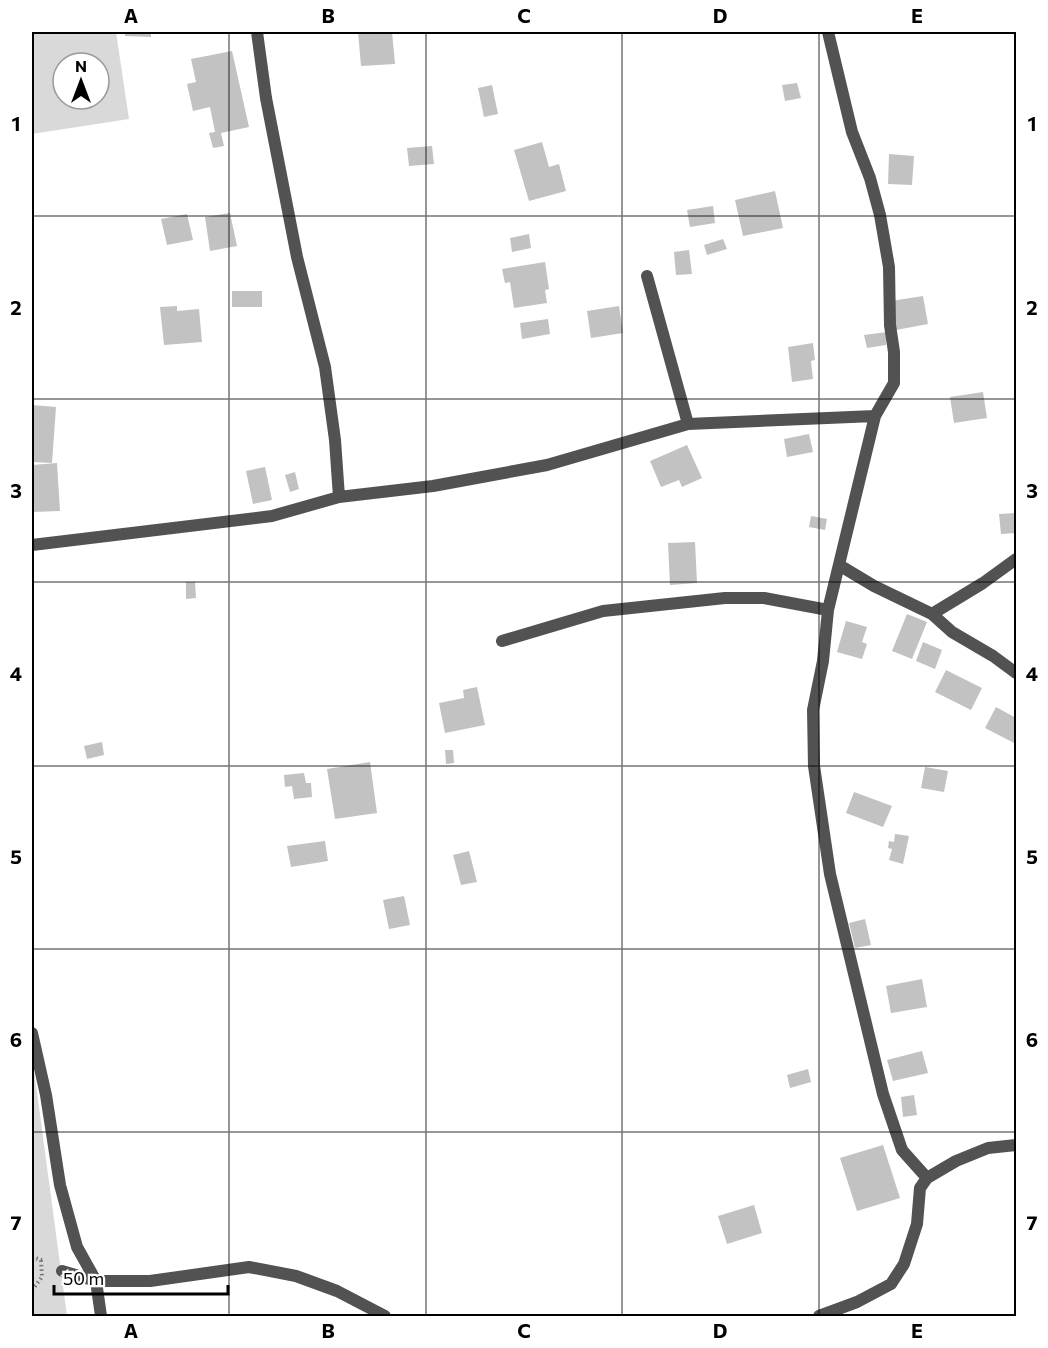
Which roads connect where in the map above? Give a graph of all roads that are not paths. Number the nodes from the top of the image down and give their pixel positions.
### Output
1 (256, 32) edge
2 (828, 32) edge
3 (647, 276) dead end
4 (875, 416) junction
5 (688, 424) junction
6 (339, 497) junction
7 (32, 545) edge
8 (1017, 559) edge
9 (838, 565) junction
10 (828, 610) junction
11 (932, 614) junction
12 (502, 640) dead end
13 (1017, 673) edge
14 (32, 1033) edge
15 (1017, 1145) edge
16 (927, 1178) junction
17 (62, 1270) dead end
18 (96, 1281) junction
19 (101, 1317) edge
20 (385, 1317) edge
21 (819, 1317) edge

1 - 6 street
2 - 4 street
3 - 5 street
4 - 5 street
4 - 9 street
5 - 6 street
6 - 7 street
8 - 11 street
9 - 10 street
9 - 11 street
10 - 12 street
10 - 16 street
11 - 13 street
14 - 18 street
15 - 16 street
16 - 21 street
17 - 18 street
18 - 19 street
18 - 20 street

